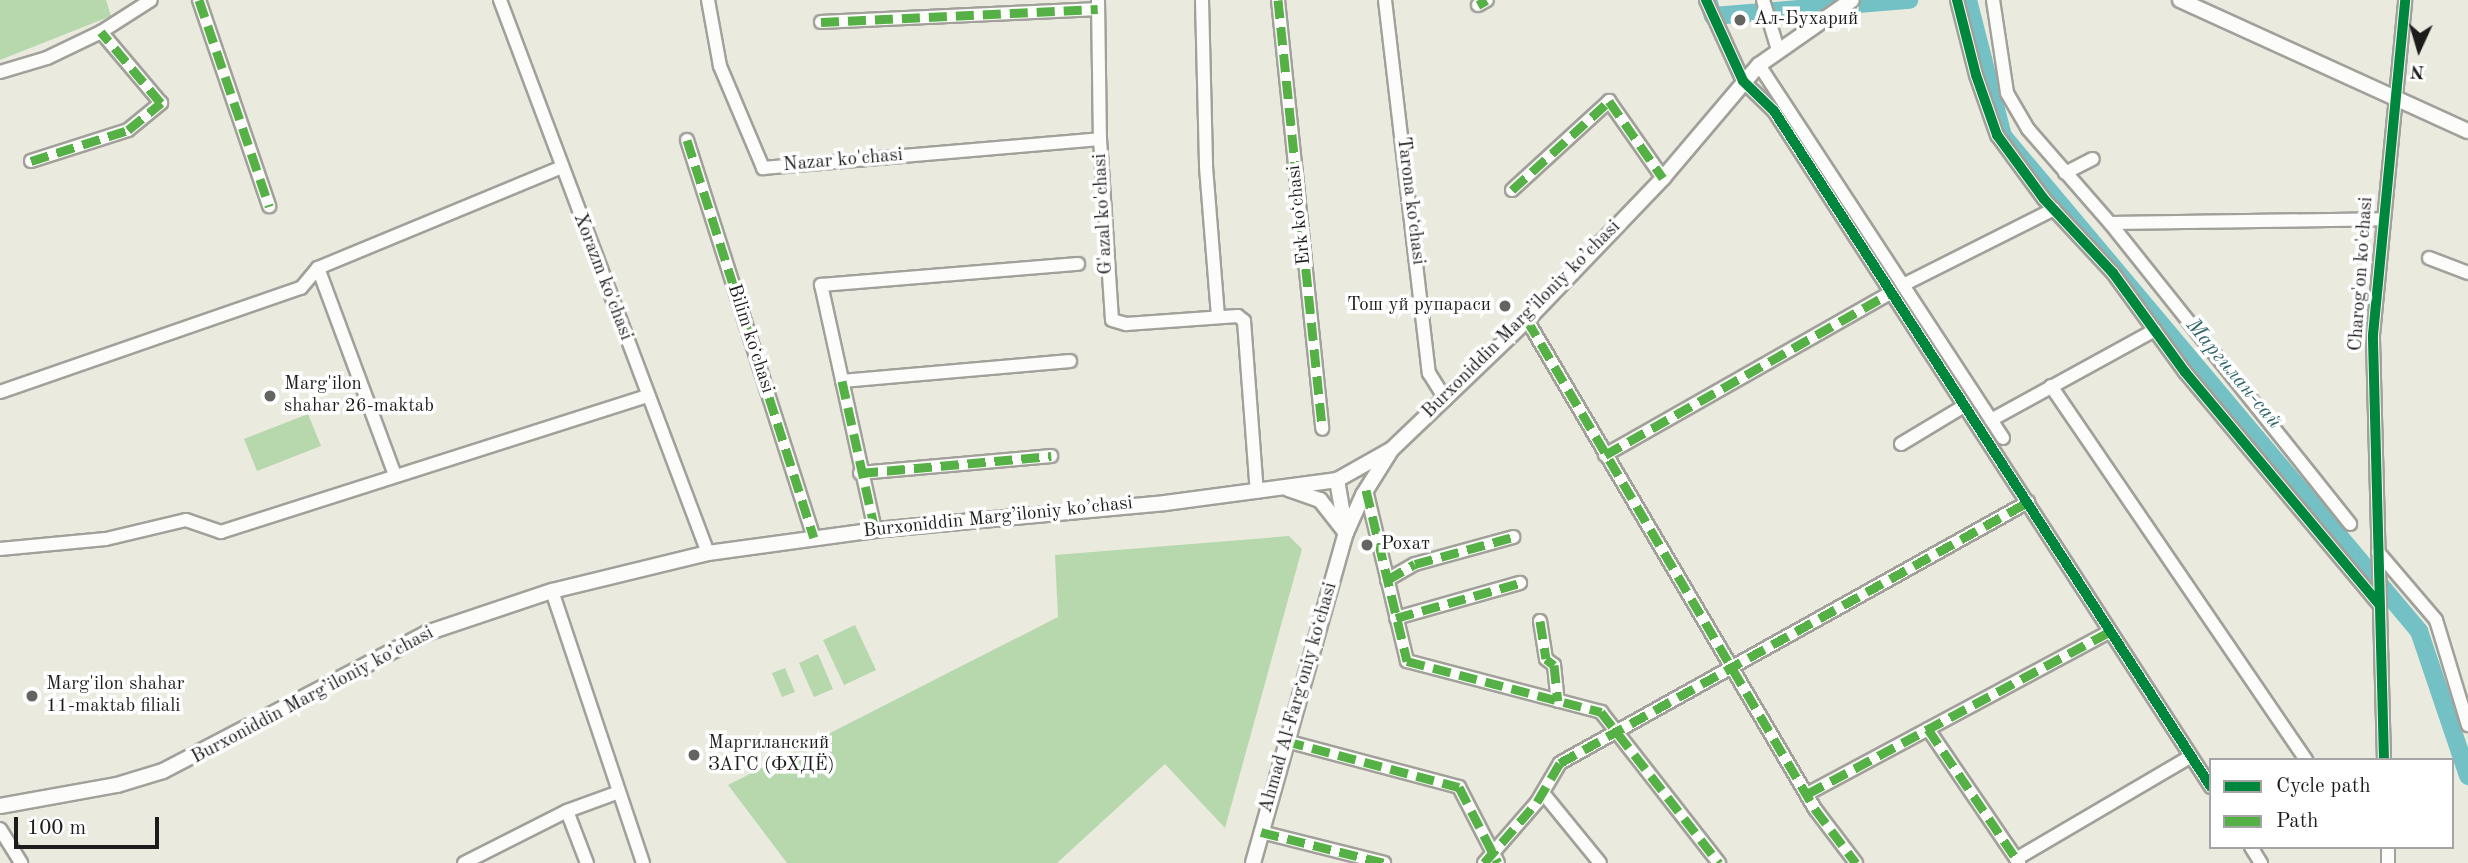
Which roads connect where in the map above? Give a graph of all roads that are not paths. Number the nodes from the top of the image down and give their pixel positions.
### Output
1 (151, 0) edge
2 (199, 0) edge
3 (500, 0) edge
4 (708, 0) edge
5 (1202, 0) edge
6 (1278, 0) edge
7 (1385, 0) edge
8 (1706, 0) edge
9 (1852, 0) edge
10 (1957, 0) edge
11 (1993, 0) edge
12 (2180, 0) edge
13 (2404, 0) edge
14 (1763, 1) edge
15 (129, 5) edge
16 (1098, 5) edge
17 (821, 22) dead end
18 (101, 32) junction
19 (1778, 50) junction
20 (1759, 65) junction
21 (0, 72) edge
22 (1743, 81) junction
23 (2393, 97) junction
24 (2468, 131) edge
25 (1100, 139) junction
26 (687, 140) dead end
27 (2093, 159) dead end
28 (31, 161) dead end
29 (560, 168) junction
30 (2065, 173) junction
31 (1663, 177) junction
32 (1512, 190) dead end
33 (270, 205) dead end
34 (2054, 209) junction
35 (2383, 219) junction
36 (2110, 223) junction
37 (2430, 258) dead end
38 (1078, 264) dead end
39 (318, 268) junction
40 (2468, 273) edge
41 (1903, 285) junction
42 (1890, 293) junction
43 (1218, 317) junction
44 (1527, 320) junction
45 (2155, 330) junction
46 (1070, 361) dead end
47 (842, 381) junction
48 (2052, 386) junction
49 (0, 392) edge
50 (648, 396) junction
51 (1445, 399) junction
52 (1964, 406) junction
53 (1991, 420) junction
54 (1322, 429) dead end
55 (2003, 438) dead end
56 (1901, 444) dead end
57 (1392, 449) junction
58 (1605, 455) junction
59 (1051, 456) dead end
60 (860, 473) junction
61 (395, 475) junction
62 (1337, 480) junction
63 (1287, 488) junction
64 (1366, 490) junction
65 (1256, 492) junction
66 (2028, 502) junction
67 (2350, 524) dead end
68 (875, 530) junction
69 (1346, 533) junction
70 (814, 537) junction
71 (1513, 537) dead end
72 (0, 549) edge
73 (2378, 552) junction
74 (708, 553) junction
75 (1387, 580) junction
76 (1520, 583) dead end
77 (552, 591) junction
78 (2379, 604) junction
79 (1396, 618) junction
80 (1540, 621) dead end
81 (2107, 633) junction
82 (1732, 667) junction
83 (1558, 701) junction
84 (2468, 725) edge
85 (1928, 729) junction
86 (1618, 730) junction
87 (1286, 741) junction
88 (2190, 757) junction
89 (2305, 758) edge
90 (2384, 758) edge
91 (2209, 784) edge
92 (619, 792) junction
93 (1543, 793) junction
94 (1807, 794) junction
95 (0, 806) edge
96 (567, 811) junction
97 (0, 829) edge
98 (1261, 832) junction
99 (493, 857) edge
100 (1491, 860) edge
101 (2018, 861) edge
102 (21, 863) edge
103 (464, 863) edge
104 (587, 863) edge
105 (643, 863) edge
106 (1253, 863) edge
107 (1384, 863) edge
108 (1600, 863) edge
109 (1719, 863) edge
110 (1856, 863) edge

1 - 15 street
2 - 33 street
3 - 29 street, Xorazm ko'chasi
4 - 25 street, Nazar ko'chasi
5 - 43 street
6 - 54 street, Erk koʻchasi
7 - 51 street, Tarona koʻchasi
8 - 22 street
9 - 19 main road, Burxoniddin Marg’iloniy ko’chasi
10 - 34 street
11 - 30 street
12 - 23 main road
13 - 23 street, Charog'on ko'chasi
14 - 19 street
15 - 18 street
16 - 17 street
16 - 25 street, G'azal ko'chasi
18 - 21 street
18 - 28 street
19 - 20 main road, Burxoniddin Marg’iloniy ko’chasi
20 - 22 main road, Burxoniddin Marg’iloniy ko’chasi
20 - 41 street
22 - 31 main road, Burxoniddin Marg’iloniy ko’chasi
22 - 42 street
23 - 24 main road
23 - 35 street, Charog'on ko'chasi
25 - 43 street, G'azal ko'chasi
26 - 70 street, Bilim koʻchasi
27 - 30 street
29 - 39 street
29 - 50 street, Xorazm ko'chasi
30 - 36 street
31 - 32 street
31 - 44 main road, Burxoniddin Marg’iloniy ko’chasi
34 - 41 street
34 - 45 street
35 - 36 street
35 - 73 street, Charog'on ko'chasi
36 - 67 street
37 - 40 street
38 - 47 street
39 - 49 street
39 - 61 street
41 - 53 street
42 - 52 street
42 - 58 street
43 - 65 street, G'azal ko'chasi
44 - 51 main road, Burxoniddin Marg’iloniy ko’chasi
44 - 58 street
45 - 48 street
45 - 78 street
46 - 47 street
47 - 60 street
48 - 53 street
48 - 89 street
50 - 61 street
50 - 74 street, Xorazm ko'chasi
51 - 57 main road, Burxoniddin Marg’iloniy ko’chasi
52 - 56 street
52 - 66 street
53 - 55 street
57 - 62 main road, Burxoniddin Marg’iloniy ko’chasi
57 - 64 main road, Ahmad Al-Fargʻoniy koʻchasi
58 - 82 street
59 - 60 street
60 - 68 street
61 - 72 street
62 - 63 main road, Burxoniddin Marg’iloniy ko’chasi
62 - 69 main road
63 - 65 main road, Burxoniddin Marg’iloniy ko’chasi
63 - 69 main road
64 - 69 main road, Ahmad Al-Fargʻoniy koʻchasi
64 - 75 street
65 - 68 main road, Burxoniddin Marg’iloniy ko’chasi
66 - 81 street
66 - 82 street
68 - 70 main road, Burxoniddin Marg’iloniy ko’chasi
69 - 87 main road, Ahmad Al-Fargʻoniy koʻchasi
70 - 74 main road, Burxoniddin Marg’iloniy ko’chasi
71 - 75 street
73 - 78 street, Charog'on ko'chasi
73 - 84 street
74 - 77 main road, Burxoniddin Marg’iloniy ko’chasi
75 - 79 street
76 - 79 street
77 - 92 street
77 - 95 main road, Burxoniddin Marg’iloniy ko’chasi
78 - 90 street, Charog'on ko'chasi
79 - 83 street
80 - 83 street
81 - 85 street
81 - 88 street
82 - 86 street
82 - 94 street
83 - 86 street
85 - 94 street
85 - 101 street
86 - 93 street
86 - 109 street
87 - 98 main road, Ahmad Al-Fargʻoniy koʻchasi
87 - 100 street
88 - 91 street
88 - 101 street
92 - 96 street
92 - 105 street
93 - 100 street
93 - 108 street
94 - 110 street
96 - 99 street
96 - 104 street
97 - 102 street
98 - 106 main road, Ahmad Al-Fargʻoniy koʻchasi
98 - 107 street
99 - 103 street

